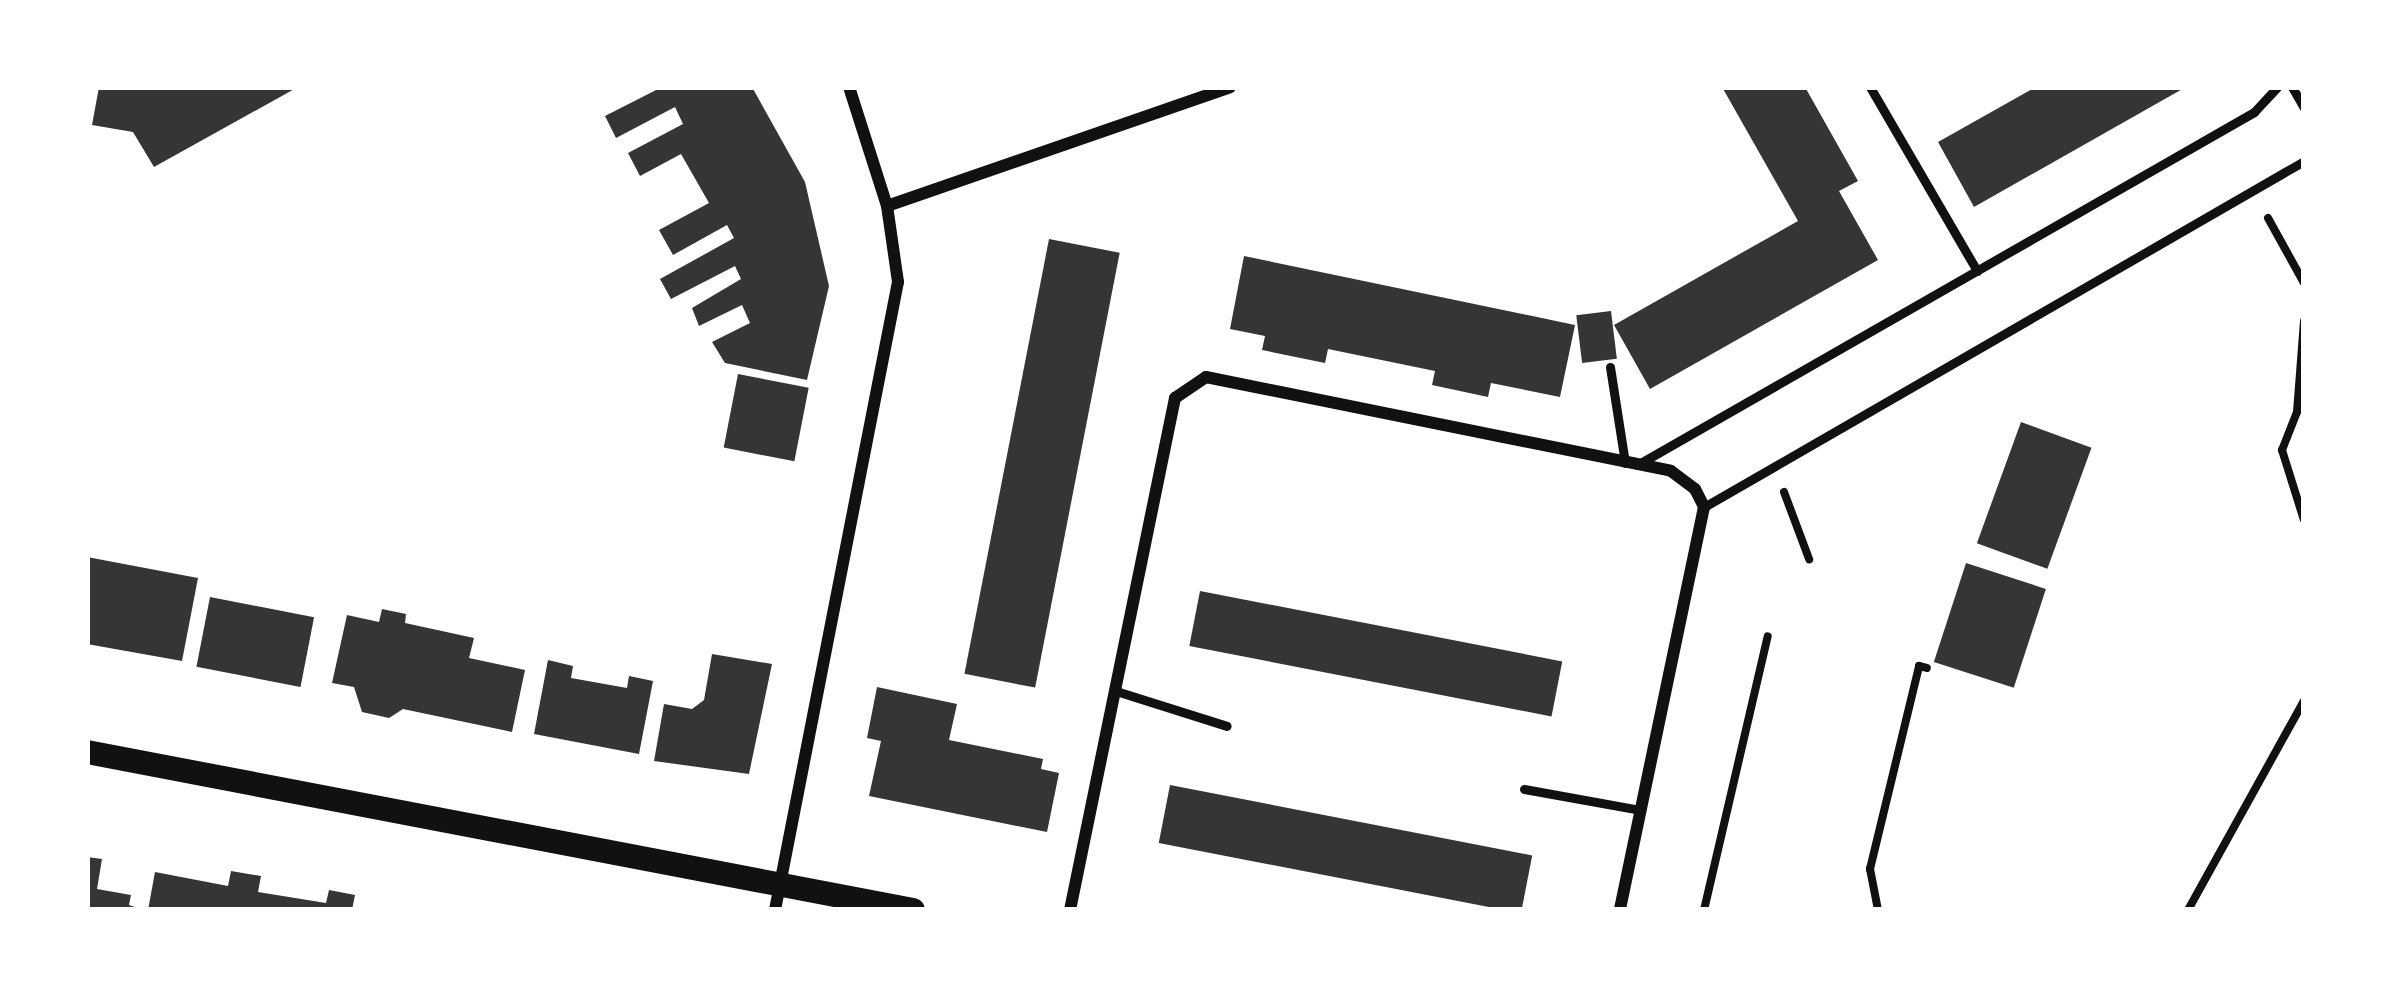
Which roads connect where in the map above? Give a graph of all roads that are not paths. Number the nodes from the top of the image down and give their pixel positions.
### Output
1 (849, 87) edge
2 (1230, 87) edge
3 (1870, 87) edge
4 (2277, 87) edge
5 (2291, 87) edge
6 (2304, 108) edge
7 (2304, 161) edge
8 (887, 206) junction
9 (1977, 271) junction
10 (1610, 367) dead end
11 (1631, 464) junction
12 (1704, 507) junction
13 (1116, 691) junction
14 (1227, 726) dead end
15 (87, 752) edge
16 (1524, 789) dead end
17 (1641, 811) junction
18 (777, 897) edge
19 (913, 910) edge
20 (1070, 910) edge
21 (1620, 910) edge

1 - 8 street
2 - 8 street
3 - 9 lane
4 - 9 lane
5 - 6 lane
7 - 12 lane
8 - 18 street
9 - 11 lane
10 - 11 lane
11 - 12 street
11 - 13 street
12 - 17 street
13 - 14 lane
13 - 20 street
15 - 18 main road
16 - 17 lane
17 - 21 street
18 - 19 main road

